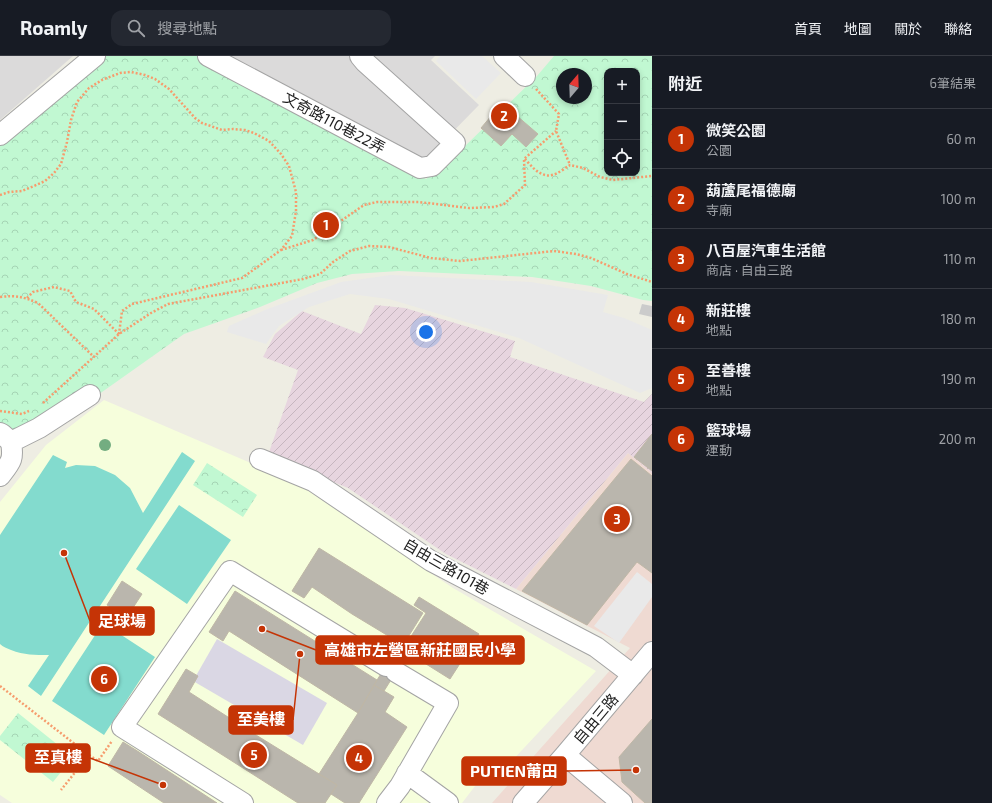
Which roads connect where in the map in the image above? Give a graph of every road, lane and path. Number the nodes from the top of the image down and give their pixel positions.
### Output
1 (95, 56) edge
2 (208, 56) edge
3 (360, 56) edge
4 (504, 56) edge
5 (525, 76) joint
6 (556, 132) junction
7 (0, 135) edge
8 (524, 159) junction
9 (570, 165) junction
10 (652, 176) edge
11 (0, 195) edge
12 (281, 250) junction
13 (652, 282) edge
14 (0, 293) edge
15 (2, 297) edge
16 (27, 298) junction
17 (119, 334) junction
18 (94, 357) junction
19 (90, 395) dead end
20 (42, 404) dead end
21 (0, 411) edge
22 (29, 411) dead end
23 (6, 438) edge
24 (260, 459) dead end
25 (0, 476) edge
26 (652, 652) edge
27 (633, 675) junction
28 (0, 686) edge
29 (122, 727) junction
30 (90, 755) junction
31 (565, 755) junction
32 (407, 774) junction
33 (61, 790) dead end
34 (243, 803) edge
35 (387, 803) edge
36 (448, 803) edge
37 (522, 803) edge
38 (622, 803) edge

1 - 7 street
2 - 3 street, 文奇路110巷22弄
4 - 5 street
5 - 6 path
6 - 8 path
6 - 9 path
8 - 9 path
8 - 12 path
9 - 10 path
11 - 12 path
12 - 17 path
13 - 17 path
14 - 15 path
15 - 16 path
16 - 17 path
16 - 18 path
17 - 18 path
18 - 20 path
19 - 23 street
21 - 22 path
23 - 25 street
24 - 27 street, 自由三路101巷
26 - 27 street, 自由三路
27 - 31 street, 自由三路
28 - 30 path
29 - 30 path
29 - 32 street
29 - 34 street
30 - 33 path
31 - 37 street, 自由三路
31 - 38 street
32 - 35 street
32 - 36 street

